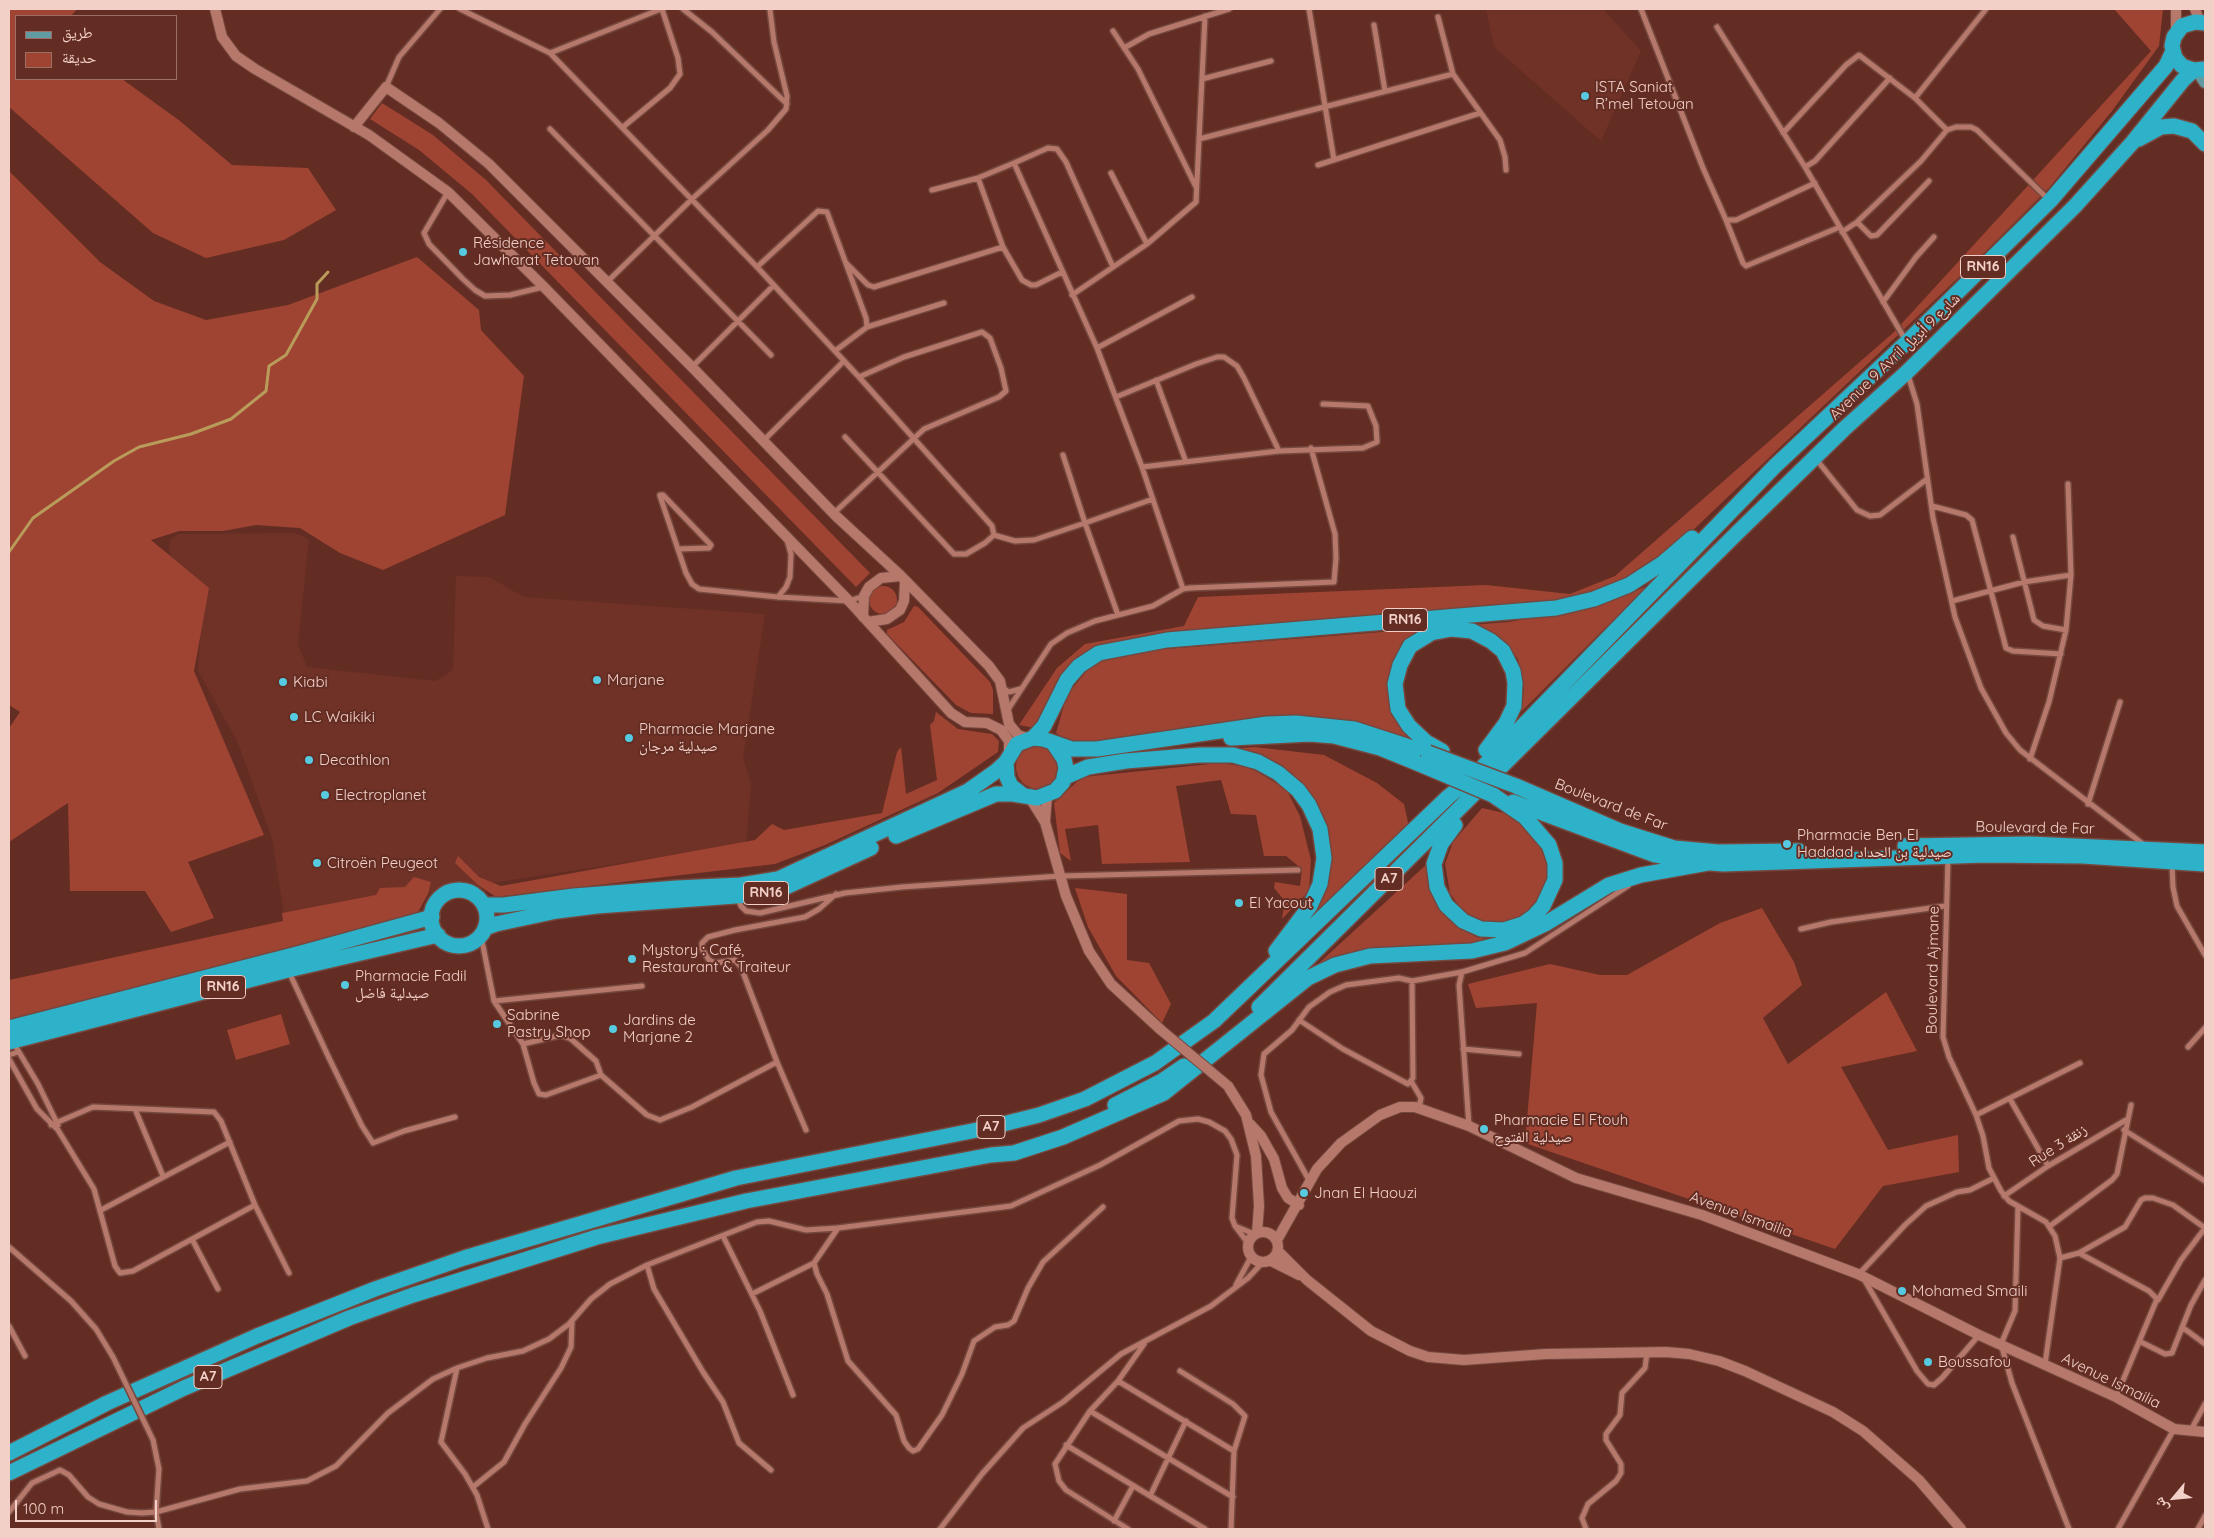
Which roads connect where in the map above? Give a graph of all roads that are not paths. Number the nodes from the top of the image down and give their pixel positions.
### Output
1 (214, 9) edge
2 (440, 9) edge
3 (460, 9) edge
4 (662, 9) edge
5 (683, 9) edge
6 (1229, 9) edge
7 (1309, 9) edge
8 (1641, 9) edge
9 (1986, 9) edge
10 (2176, 9) edge
11 (770, 10) dead end
12 (1205, 16) junction
13 (1438, 17) dead end
14 (2201, 19) edge
15 (1374, 25) dead end
16 (1717, 27) dead end
17 (1113, 31) dead end
18 (2176, 32) junction
19 (1124, 48) junction
20 (2172, 51) junction
21 (550, 53) junction
22 (1271, 61) dead end
23 (2201, 73) edge
24 (1453, 74) junction
25 (1890, 78) junction
26 (1202, 79) junction
27 (386, 87) junction
28 (1385, 91) junction
29 (1915, 98) junction
30 (787, 104) junction
31 (1325, 106) junction
32 (1480, 113) junction
33 (354, 127) junction
34 (623, 127) junction
35 (550, 130) dead end
36 (1946, 130) junction
37 (1783, 133) junction
38 (1199, 139) junction
39 (2132, 143) junction
40 (2205, 144) edge
41 (1334, 160) junction
42 (1014, 163) junction
43 (1318, 165) dead end
44 (1805, 167) junction
45 (1506, 170) dead end
46 (1111, 173) dead end
47 (978, 178) junction
48 (1929, 181) dead end
49 (1814, 182) junction
50 (932, 190) dead end
51 (1197, 190) junction
52 (448, 192) junction
53 (692, 199) junction
54 (2050, 201) junction
55 (1726, 220) junction
56 (1857, 222) junction
57 (1841, 230) junction
58 (654, 236) junction
59 (1934, 237) dead end
60 (1147, 244) junction
61 (1003, 247) junction
62 (846, 263) junction
63 (757, 267) junction
64 (1113, 268) junction
65 (1062, 272) junction
66 (607, 282) junction
67 (774, 285) junction
68 (544, 287) junction
69 (1072, 295) junction
70 (1192, 297) dead end
71 (1883, 302) junction
72 (944, 303) dead end
73 (737, 322) junction
74 (866, 327) junction
75 (1907, 342) junction
76 (1098, 348) junction
77 (835, 351) junction
78 (771, 355) dead end
79 (844, 361) junction
80 (692, 367) junction
81 (1907, 372) junction
82 (859, 377) junction
83 (1156, 380) junction
84 (1116, 397) junction
85 (1323, 404) dead end
86 (845, 437) dead end
87 (913, 439) junction
88 (763, 441) junction
89 (1311, 448) junction
90 (1279, 450) junction
91 (1063, 455) dead end
92 (1815, 458) junction
93 (1186, 462) junction
94 (1776, 466) junction
95 (1142, 467) junction
96 (877, 471) junction
97 (1927, 478) junction
98 (2068, 484) dead end
99 (1152, 499) junction
100 (1932, 506) junction
101 (834, 513) junction
102 (1086, 523) junction
103 (1737, 532) junction
104 (994, 534) junction
105 (786, 536) junction
106 (2013, 537) dead end
107 (678, 549) junction
108 (2071, 575) junction
109 (903, 578) junction
110 (2024, 582) junction
111 (1182, 589) junction
112 (1991, 591) junction
113 (864, 596) junction
114 (778, 597) junction
115 (849, 601) junction
116 (1952, 601) junction
117 (1118, 615) junction
118 (866, 619) junction
119 (2066, 630) junction
120 (2061, 654) junction
121 (1002, 688) junction
122 (1021, 689) junction
123 (2120, 702) dead end
124 (1006, 717) junction
125 (1031, 738) junction
126 (1054, 744) junction
127 (1008, 758) junction
128 (1423, 758) junction
129 (2030, 759) junction
130 (1088, 767) junction
131 (1466, 768) junction
132 (1065, 777) junction
133 (1494, 794) junction
134 (1047, 796) junction
135 (1448, 797) junction
136 (1029, 798) junction
137 (2088, 804) junction
138 (1045, 822) junction
139 (2149, 848) junction
140 (2205, 852) edge
141 (1948, 856) junction
142 (2172, 862) junction
143 (1708, 863) junction
144 (2205, 864) edge
145 (1298, 870) dead end
146 (1673, 870) junction
147 (1061, 876) junction
148 (836, 894) junction
149 (736, 896) junction
150 (484, 905) junction
151 (1946, 906) junction
152 (432, 917) junction
153 (1801, 929) dead end
154 (483, 932) junction
155 (438, 935) junction
156 (2205, 955) edge
157 (288, 970) junction
158 (1462, 972) junction
159 (1412, 981) junction
160 (642, 986) dead end
161 (494, 1001) junction
162 (1299, 1020) junction
163 (2205, 1028) edge
164 (11, 1044) edge
165 (523, 1044) junction
166 (2188, 1047) dead end
167 (1463, 1049) junction
168 (1519, 1054) dead end
169 (9, 1059) edge
170 (777, 1062) junction
171 (2080, 1064) dead end
172 (601, 1076) junction
173 (1411, 1082) junction
174 (2010, 1099) junction
175 (2130, 1105) dead end
176 (1419, 1108) junction
177 (135, 1109) junction
178 (1976, 1115) junction
179 (455, 1118) dead end
180 (2126, 1120) junction
181 (57, 1122) junction
182 (1249, 1123) junction
183 (51, 1125) junction
184 (1469, 1126) junction
185 (987, 1128) junction
186 (58, 1130) junction
187 (806, 1130) dead end
188 (2124, 1130) junction
189 (230, 1142) junction
190 (991, 1155) junction
191 (2048, 1166) junction
192 (163, 1176) junction
193 (1994, 1178) junction
194 (2205, 1181) edge
195 (1310, 1182) junction
196 (2004, 1196) junction
197 (255, 1205) junction
198 (2018, 1206) junction
199 (1103, 1207) dead end
200 (1296, 1209) junction
201 (101, 1210) junction
202 (1235, 1226) junction
203 (2050, 1226) junction
204 (838, 1228) junction
205 (2205, 1228) edge
206 (723, 1236) junction
207 (1265, 1238) junction
208 (192, 1239) junction
209 (9, 1247) edge
210 (2079, 1253) junction
211 (1252, 1257) junction
212 (2060, 1258) junction
213 (1266, 1262) junction
214 (814, 1263) junction
215 (648, 1265) junction
216 (289, 1273) dead end
217 (1861, 1276) junction
218 (1307, 1280) junction
219 (2205, 1280) edge
220 (1234, 1288) junction
221 (218, 1289) dead end
222 (752, 1294) junction
223 (2158, 1300) junction
224 (572, 1320) junction
225 (9, 1326) edge
226 (2182, 1327) junction
227 (1979, 1335) junction
228 (1145, 1342) junction
229 (2141, 1342) junction
230 (2001, 1344) junction
231 (2205, 1344) edge
232 (1647, 1352) junction
233 (25, 1356) dead end
234 (2045, 1365) junction
235 (458, 1368) junction
236 (1180, 1371) dead end
237 (1118, 1381) junction
238 (794, 1395) dead end
239 (2116, 1397) junction
240 (2205, 1404) edge
241 (1090, 1411) junction
242 (1186, 1421) junction
243 (2174, 1429) junction
244 (2191, 1430) junction
245 (2205, 1432) edge
246 (1066, 1445) junction
247 (1234, 1451) junction
248 (9, 1453) edge
249 (1168, 1458) junction
250 (771, 1470) dead end
251 (9, 1473) edge
252 (1132, 1486) junction
253 (472, 1487) junction
254 (1150, 1496) junction
255 (1233, 1497) junction
256 (9, 1512) edge
257 (156, 1512) junction
258 (2205, 1516) edge
259 (1114, 1521) junction
260 (159, 1529) edge
261 (488, 1529) edge
262 (940, 1529) edge
263 (1128, 1529) edge
264 (1205, 1529) edge
265 (1231, 1529) edge
266 (1586, 1529) edge
267 (1961, 1529) edge
268 (2069, 1529) edge
269 (2118, 1529) edge
270 (2198, 1529) edge

1 - 33 street
2 - 27 street
3 - 21 street
4 - 21 street
4 - 34 street
5 - 30 street
6 - 12 street
7 - 31 street
8 - 55 street
9 - 29 street
10 - 18 street
11 - 30 street
12 - 19 street
12 - 26 street
13 - 24 street
14 - 18 highway
15 - 28 street
16 - 37 street
17 - 19 street
18 - 20 highway, RN16
19 - 51 street
20 - 23 highway, RN16
20 - 54 highway, Avenue 9 Avril شارع 9 أبريل / RN16
21 - 34 street
22 - 26 street
23 - 39 highway, Avenue 9 Avril شارع 9 أبريل / RN16
24 - 28 street
24 - 32 street
25 - 29 street
25 - 37 street
25 - 44 street
26 - 38 street
27 - 33 street
27 - 66 street
28 - 31 street
29 - 36 street
30 - 53 street
31 - 38 street
31 - 41 street
32 - 41 street
32 - 45 street
33 - 52 street
34 - 53 street
35 - 58 street
36 - 54 street
36 - 56 street
37 - 44 street
38 - 51 street
39 - 40 highway
39 - 81 highway, Avenue 9 Avril شارع 9 أبريل / RN16
41 - 43 street
42 - 47 street
42 - 64 street
42 - 65 street
44 - 49 street
46 - 60 street
47 - 50 street
47 - 61 street
48 - 56 street
49 - 55 street
49 - 57 street
51 - 60 street
52 - 68 street
52 - 68 street
53 - 58 street
53 - 63 street
54 - 75 highway, Avenue 9 Avril شارع 9 أبريل / RN16
55 - 57 street
56 - 57 street
57 - 71 street
58 - 66 street
58 - 73 street
59 - 71 street
60 - 64 street
61 - 62 street
61 - 65 street
62 - 63 street
62 - 74 street
63 - 67 street
64 - 69 street
65 - 69 street
66 - 80 street
67 - 73 street
67 - 77 street
68 - 105 street
69 - 76 street
70 - 76 street
71 - 75 street
72 - 74 street
73 - 78 street
73 - 80 street
74 - 77 street
75 - 94 highway, Avenue 9 Avril شارع 9 أبريل / RN16
76 - 84 street
77 - 79 street
79 - 82 street
79 - 88 street
80 - 88 street
81 - 92 highway, Avenue 9 Avril شارع 9 أبريل / RN16
81 - 97 street
82 - 87 street
82 - 87 street
83 - 84 street
83 - 90 street
83 - 93 street
84 - 95 street
85 - 89 street
86 - 96 street
87 - 96 street
87 - 104 street
88 - 101 street
89 - 90 street
89 - 111 street
90 - 93 street
91 - 102 street
92 - 97 street
92 - 103 highway, Avenue 9 Avril شارع 9 أبريل / RN16
93 - 95 street
94 - 125 highway, RN16
94 - 135 highway, A7
95 - 99 street
96 - 101 street
96 - 104 street
97 - 100 street
98 - 108 street
99 - 102 street
99 - 111 street
100 - 112 street
100 - 116 street
101 - 109 street
102 - 104 street
102 - 117 street
103 - 133 highway, RN16
103 - 190 highway, A7
105 - 114 street
105 - 115 street
106 - 110 street
107 - 107 street
107 - 114 street
108 - 110 street
108 - 119 street
109 - 113 street
109 - 118 street
109 - 121 street
110 - 112 street
110 - 119 street
111 - 117 street
112 - 116 street
112 - 120 street
113 - 115 street
113 - 118 street
114 - 115 street
115 - 118 street
116 - 129 street
117 - 122 street
118 - 127 street
119 - 120 street
120 - 129 street
121 - 122 street
121 - 124 street
122 - 124 street
123 - 137 street
124 - 125 street
125 - 126 highway, RN16
125 - 127 highway, RN16
126 - 128 highway, RN16
126 - 132 highway
127 - 136 highway
127 - 150 highway, RN16
128 - 130 highway, RN16
128 - 131 highway, RN16, bridge
128 - 133 highway, RN16, bridge
129 - 137 street
130 - 132 highway, RN16
130 - 185 highway
131 - 135 highway
131 - 139 highway, Boulevard de Far / RN16, bridge
132 - 134 highway, RN16
133 - 143 highway, Boulevard de Far
134 - 136 highway, RN16
134 - 138 street
135 - 185 highway, A7
136 - 138 street
136 - 149 highway, RN16
137 - 139 street
138 - 147 street
139 - 140 highway, Boulevard de Far
141 - 142 highway, Boulevard de Far
141 - 143 highway, Boulevard de Far
141 - 151 street, Boulevard Ajmane
142 - 144 highway, Boulevard de Far
142 - 156 street
143 - 146 highway
145 - 147 street
146 - 158 street
146 - 190 highway
147 - 148 street
147 - 182 street, bridge
148 - 149 street
148 - 170 street
149 - 154 highway, RN16
150 - 152 highway
150 - 154 highway
151 - 153 street
151 - 178 street, Boulevard Ajmane
152 - 155 highway
152 - 164 highway, RN16
154 - 155 highway, RN16
154 - 161 street
155 - 157 highway, RN16
157 - 164 highway, RN16
157 - 179 street
158 - 159 street
158 - 167 street
159 - 162 street
159 - 173 street
160 - 161 street
161 - 165 street
162 - 173 street
162 - 195 street
163 - 166 street
164 - 181 street
165 - 172 street
165 - 172 street
167 - 168 street
167 - 184 street
169 - 183 street
170 - 172 street
170 - 187 street
171 - 174 street
173 - 176 street
174 - 178 street
174 - 191 street
175 - 180 street
176 - 184 street, Avenue Ismailia
176 - 195 street, Avenue Ismailia
177 - 181 street
177 - 189 street
177 - 192 street
178 - 193 street, Boulevard Ajmane
180 - 188 street
180 - 191 street, Rue 3 زنقة
181 - 183 street
181 - 186 street
182 - 200 street
182 - 207 street
183 - 186 street
184 - 217 street, Avenue Ismailia
185 - 248 highway, A7
186 - 201 street
188 - 194 street
188 - 203 street
189 - 192 street
189 - 197 street
190 - 251 highway, A7
191 - 196 street, Rue 3 زنقة
192 - 201 street
193 - 196 street, Boulevard Ajmane
193 - 217 street
195 - 200 street, Avenue Ismailia
196 - 198 street, Boulevard Ajmane
197 - 208 street
197 - 216 street
198 - 203 street, Boulevard Ajmane
198 - 230 street
199 - 214 street
200 - 207 street, Avenue Ismailia
201 - 208 street
202 - 204 street
202 - 207 street
202 - 207 street
203 - 212 street
204 - 206 street
204 - 214 street
205 - 210 street
205 - 223 street
206 - 215 street
206 - 222 street
207 - 211 street
207 - 213 street, Avenue Ismailia
207 - 218 street
208 - 221 street
209 - 257 street, bridge
210 - 212 street
210 - 223 street
211 - 213 street
211 - 220 street
212 - 234 street
213 - 218 street
213 - 220 street
214 - 222 street
215 - 224 street
215 - 250 street
217 - 227 street, Avenue Ismailia
217 - 227 street
218 - 232 street
219 - 226 street
220 - 228 street
222 - 238 street
223 - 229 street
224 - 235 street
224 - 253 street
225 - 233 street
226 - 229 street
226 - 231 street
227 - 230 street, Avenue Ismailia
228 - 237 street
228 - 262 street
229 - 239 street
230 - 234 street, Avenue Ismailia
230 - 268 street
232 - 266 street
232 - 267 street
234 - 239 street, Avenue Ismailia
235 - 253 street
235 - 257 street
236 - 247 street
237 - 241 street
237 - 242 street
239 - 243 street, Avenue Ismailia
240 - 244 street
241 - 246 street
241 - 249 street
242 - 247 street
242 - 249 street
243 - 244 street, Avenue Ismailia
243 - 269 street
244 - 245 street, Avenue Ismailia
246 - 252 street
246 - 259 street
247 - 255 street
249 - 254 street
249 - 255 street
252 - 254 street
252 - 259 street
253 - 261 street
254 - 264 street
255 - 265 street
256 - 257 street
257 - 260 street
258 - 270 street
259 - 263 street

